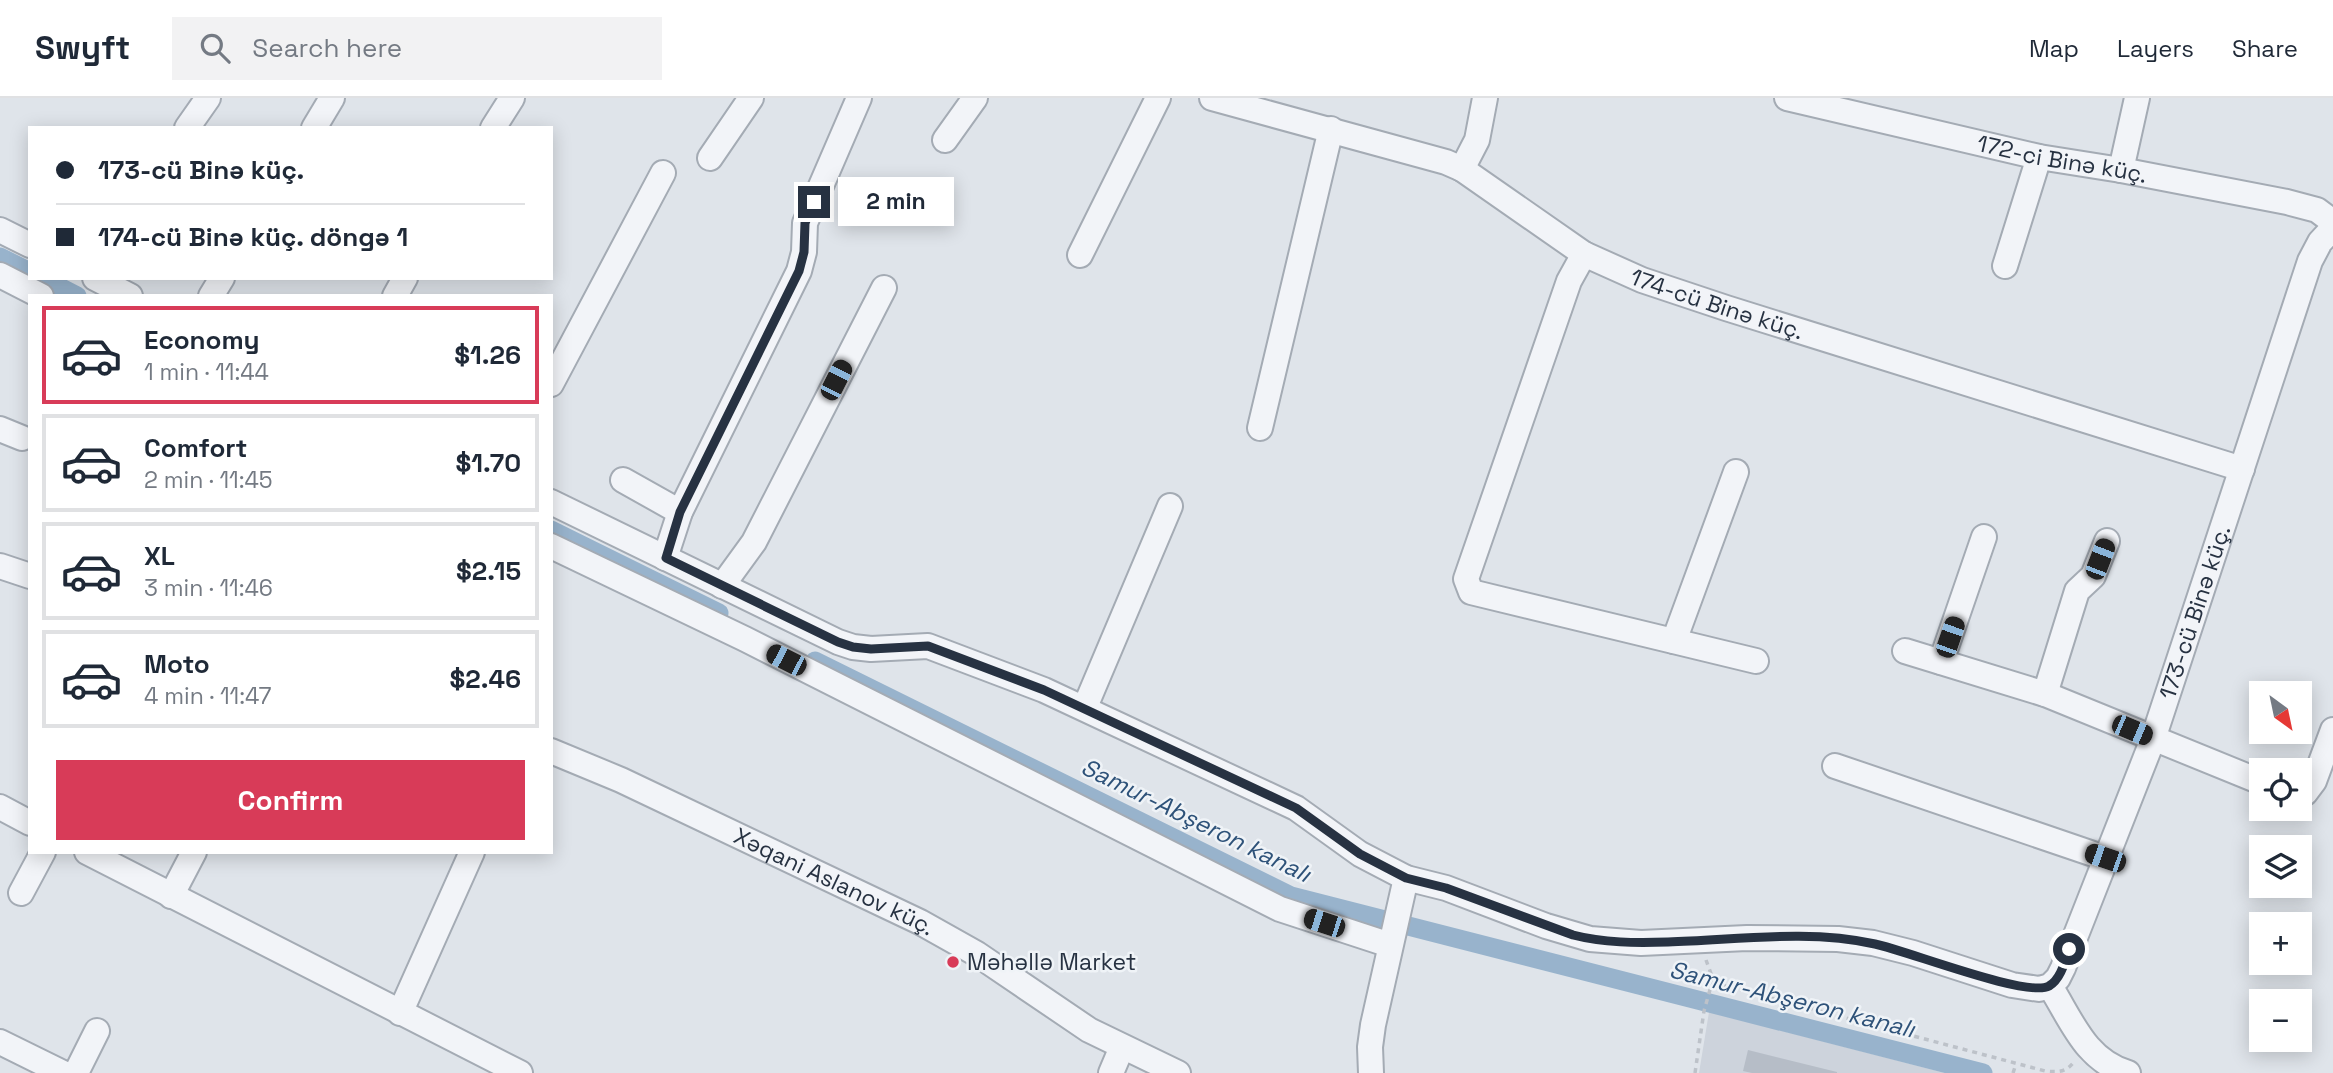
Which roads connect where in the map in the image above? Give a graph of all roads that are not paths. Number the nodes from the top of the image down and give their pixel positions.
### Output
1 (208, 98) edge
2 (332, 98) edge
3 (512, 98) edge
4 (751, 98) edge
5 (859, 98) edge
6 (975, 98) edge
7 (1158, 98) edge
8 (1212, 98) edge
9 (1485, 98) edge
10 (1787, 98) edge
11 (2137, 98) edge
12 (1822, 102) edge
13 (188, 126) edge
14 (315, 126) edge
15 (494, 126) edge
16 (1331, 129) junction
17 (945, 140) dead end
18 (2039, 157) junction
19 (710, 158) dead end
20 (1462, 169) junction
21 (2120, 170) junction
22 (663, 173) dead end
23 (2333, 222) edge
24 (2333, 228) edge
25 (0, 230) edge
26 (28, 244) edge
27 (1584, 254) junction
28 (1080, 255) dead end
29 (2005, 266) dead end
30 (0, 275) edge
31 (98, 280) edge
32 (884, 288) dead end
33 (37, 294) edge
34 (126, 294) edge
35 (553, 380) edge
36 (1260, 428) dead end
37 (2242, 469) junction
38 (1737, 472) dead end
39 (623, 480) dead end
40 (553, 503) edge
41 (1170, 506) dead end
42 (680, 512) junction
43 (1984, 537) dead end
44 (2107, 541) dead end
45 (553, 547) edge
46 (666, 558) junction
47 (0, 566) edge
48 (28, 575) edge
49 (722, 586) junction
50 (1674, 641) junction
51 (1905, 651) dead end
52 (1756, 661) dead end
53 (1941, 663) junction
54 (2045, 694) junction
55 (1085, 707) junction
56 (2333, 730) edge
57 (2153, 739) junction
58 (553, 752) edge
59 (1835, 766) dead end
60 (2249, 777) edge
61 (2312, 784) edge
62 (0, 807) edge
63 (28, 822) edge
64 (43, 854) edge
65 (91, 854) edge
66 (193, 854) edge
67 (471, 854) edge
68 (2105, 858) junction
69 (1406, 878) junction
70 (21, 893) dead end
71 (171, 896) junction
72 (1390, 945) junction
73 (2050, 986) junction
74 (400, 1013) junction
75 (97, 1031) dead end
76 (0, 1042) edge
77 (1122, 1048) junction
78 (63, 1073) edge
79 (76, 1073) edge
80 (520, 1073) edge
81 (1111, 1073) edge
82 (1178, 1073) edge
83 (1371, 1073) edge
84 (2128, 1073) edge

1 - 13 street
2 - 14 street
3 - 15 street
4 - 19 street
5 - 42 street
6 - 17 street
7 - 28 street
8 - 16 street, 174-cü Binə küç.
9 - 20 street
10 - 12 street, 172-ci Binə küç.
11 - 21 street
12 - 18 street, 172-ci Binə küç.
16 - 20 street, 174-cü Binə küç.
16 - 36 street
18 - 21 street, 172-ci Binə küç.
18 - 29 street
20 - 27 street, 174-cü Binə küç.
21 - 23 street, 172-ci Binə küç.
22 - 35 street
24 - 37 street, 173-cü Binə küç.
25 - 26 street
27 - 37 street, 174-cü Binə küç.
27 - 50 street
30 - 33 street
31 - 34 street
32 - 49 street
37 - 57 street, 173-cü Binə küç.
38 - 50 street
39 - 42 street
40 - 46 street
41 - 55 street
42 - 46 street
43 - 53 street
44 - 54 street
45 - 72 street
46 - 49 street
47 - 48 street
49 - 55 street
50 - 52 street
51 - 53 street
53 - 54 street
54 - 57 street
55 - 69 street
56 - 61 street
57 - 60 street
57 - 68 street, 173-cü Binə küç.
58 - 77 street, Xəqani Aslanov küç.
59 - 68 street
62 - 63 street
64 - 70 street
65 - 71 street
66 - 71 street
67 - 74 street
68 - 73 street, 173-cü Binə küç.
69 - 72 street
69 - 73 street
71 - 74 street
72 - 83 street
73 - 84 street
74 - 80 street
75 - 79 street
76 - 78 street
77 - 81 street
77 - 82 street, Xəqani Aslanov küç.

